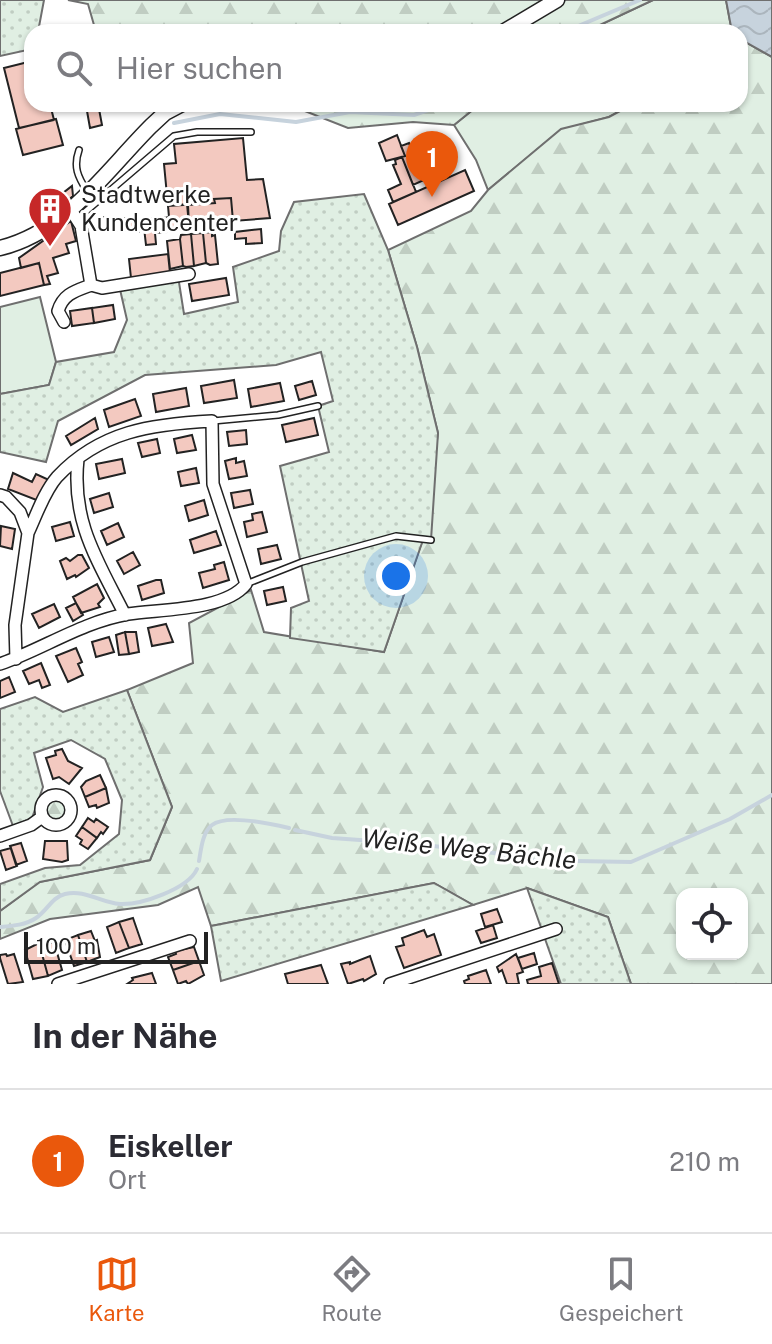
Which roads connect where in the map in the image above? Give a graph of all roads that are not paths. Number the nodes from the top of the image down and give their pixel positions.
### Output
1 (557, 0) edge
2 (516, 24) edge
3 (167, 112) edge
4 (251, 132) dead end
5 (79, 150) dead end
6 (88, 192) junction
7 (74, 214) junction
8 (0, 248) edge
9 (189, 274) dead end
10 (91, 285) junction
11 (64, 322) dead end
12 (318, 406) dead end
13 (212, 421) junction
14 (78, 459) junction
15 (0, 495) edge
16 (28, 533) junction
17 (431, 540) dead end
18 (246, 584) junction
19 (125, 615) junction
20 (16, 659) junction
21 (0, 664) edge
22 (42, 817) dead end
23 (0, 836) edge
24 (556, 929) dead end
25 (190, 941) dead end
26 (106, 970) junction
27 (58, 984) edge
28 (112, 984) edge
29 (390, 984) edge

1 - 2 street
3 - 6 street
4 - 7 lane
5 - 6 lane
6 - 7 street
7 - 8 street
7 - 10 street
9 - 10 street
10 - 11 street
12 - 13 lane
13 - 14 street
13 - 18 street
14 - 16 street
14 - 19 street
15 - 16 street
16 - 20 street
17 - 18 lane
18 - 19 street
19 - 20 street
20 - 21 street
22 - 23 street
24 - 29 street
25 - 26 street
26 - 27 street
26 - 28 street

